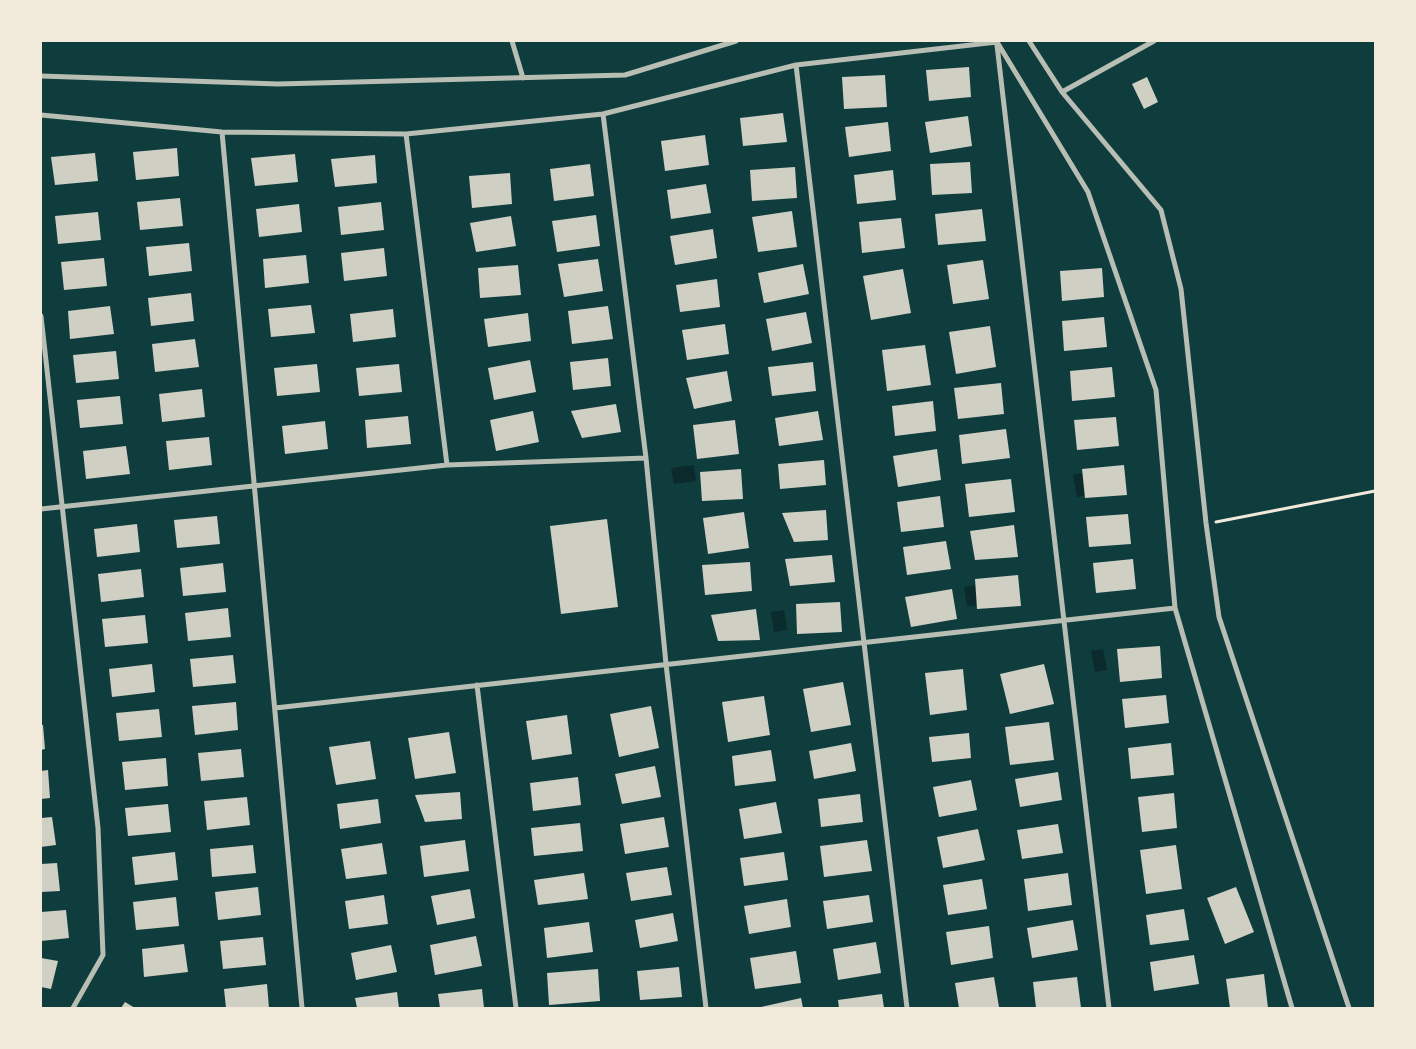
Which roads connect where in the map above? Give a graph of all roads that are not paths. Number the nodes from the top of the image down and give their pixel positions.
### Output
1 (512, 41) edge
2 (736, 41) edge
3 (1029, 41) edge
4 (1154, 41) edge
5 (997, 42) edge
6 (796, 65) junction
7 (41, 76) edge
8 (523, 78) junction
9 (1062, 92) junction
10 (603, 114) junction
11 (41, 115) edge
12 (222, 132) junction
13 (406, 134) junction
14 (41, 316) edge
15 (646, 458) junction
16 (447, 465) junction
17 (254, 486) junction
18 (62, 507) junction
19 (41, 509) edge
20 (1175, 608) junction
21 (1064, 620) junction
22 (864, 642) junction
23 (666, 664) junction
24 (477, 685) junction
25 (274, 708) junction
26 (73, 1008) edge
27 (302, 1008) edge
28 (516, 1008) edge
29 (706, 1008) edge
30 (907, 1008) edge
31 (1109, 1008) edge
32 (1292, 1008) edge
33 (1349, 1008) edge

1 - 8 street
2 - 8 street
3 - 9 street
4 - 9 street
5 - 6 street
5 - 20 street
5 - 21 street
6 - 10 street
6 - 22 street
7 - 8 street
9 - 33 street
10 - 13 street
10 - 15 street
11 - 12 street
12 - 13 street
12 - 17 street
13 - 16 street
14 - 18 street
15 - 16 street
15 - 23 street
16 - 17 street
17 - 18 street
17 - 25 street
18 - 19 street
18 - 26 street
20 - 21 street
20 - 32 street
21 - 22 street
21 - 31 street
22 - 23 street
22 - 30 street
23 - 24 street
23 - 29 street
24 - 25 street
24 - 28 street
25 - 27 street

